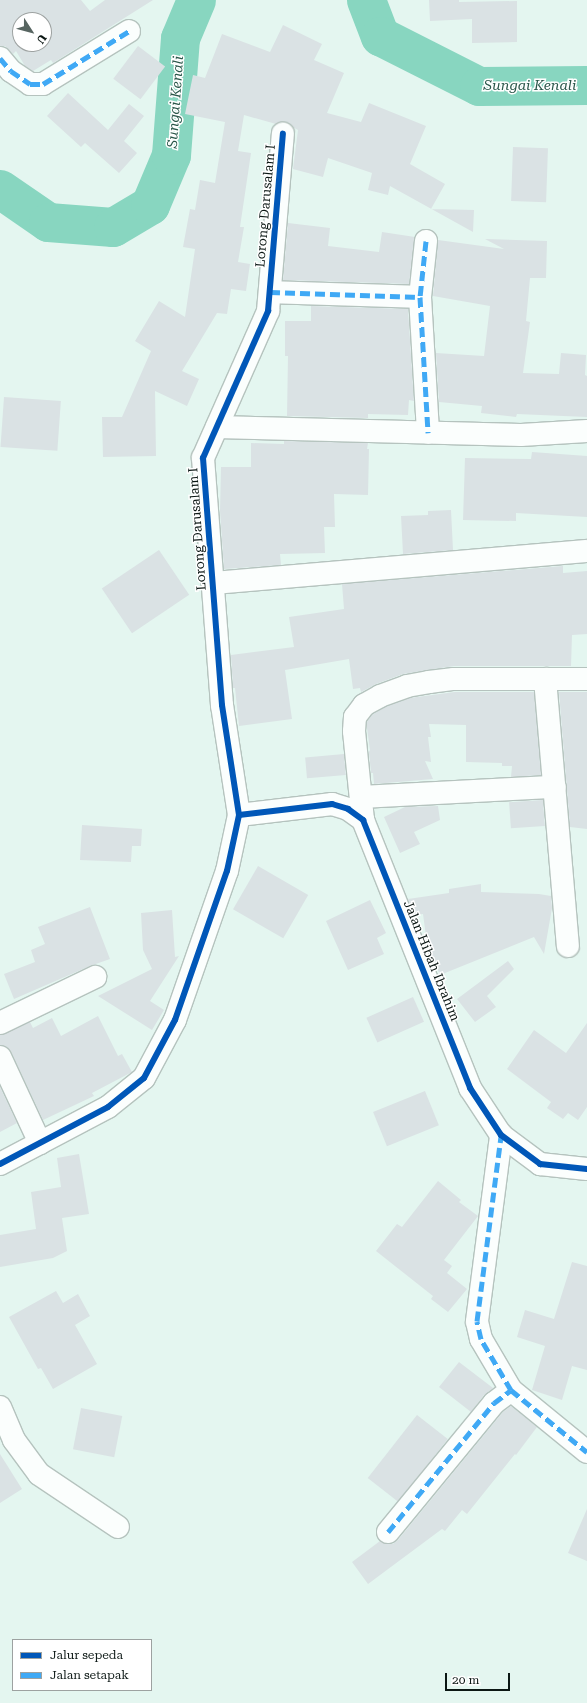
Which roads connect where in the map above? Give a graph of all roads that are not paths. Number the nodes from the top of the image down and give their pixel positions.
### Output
1 (129, 31) dead end
2 (0, 58) edge
3 (283, 134) dead end
4 (426, 241) dead end
5 (270, 292) junction
6 (420, 298) junction
7 (217, 427) junction
8 (587, 431) edge
9 (428, 433) junction
10 (587, 551) edge
11 (213, 583) junction
12 (545, 679) junction
13 (587, 679) edge
14 (555, 787) junction
15 (361, 796) junction
16 (239, 815) junction
17 (363, 820) junction
18 (568, 946) dead end
19 (95, 977) dead end
20 (0, 1023) edge
21 (0, 1057) edge
22 (501, 1135) junction
23 (40, 1143) junction
24 (0, 1164) edge
25 (587, 1169) edge
26 (511, 1390) junction
27 (0, 1407) edge
28 (587, 1452) edge
29 (118, 1527) dead end
30 (388, 1532) dead end

1 - 2 street
3 - 5 street, Lorong Darusalam I
4 - 6 street
5 - 6 street
5 - 7 street, Lorong Darusalam I
6 - 9 street
7 - 9 street
7 - 11 street, Lorong Darusalam I
8 - 9 street
10 - 11 street
11 - 16 street, Lorong Darusalam I
12 - 13 street, Jalan Hibah Ibrahim
12 - 14 street
12 - 15 street, Jalan Hibah Ibrahim
14 - 15 street
14 - 18 street
15 - 17 street, Jalan Hibah Ibrahim
16 - 17 street
16 - 23 street
17 - 22 street, Jalan Hibah Ibrahim
19 - 20 street
21 - 23 street
22 - 25 street, Jalan Hibah Ibrahim
22 - 26 street
23 - 24 street
26 - 28 street
26 - 30 street
27 - 29 street

